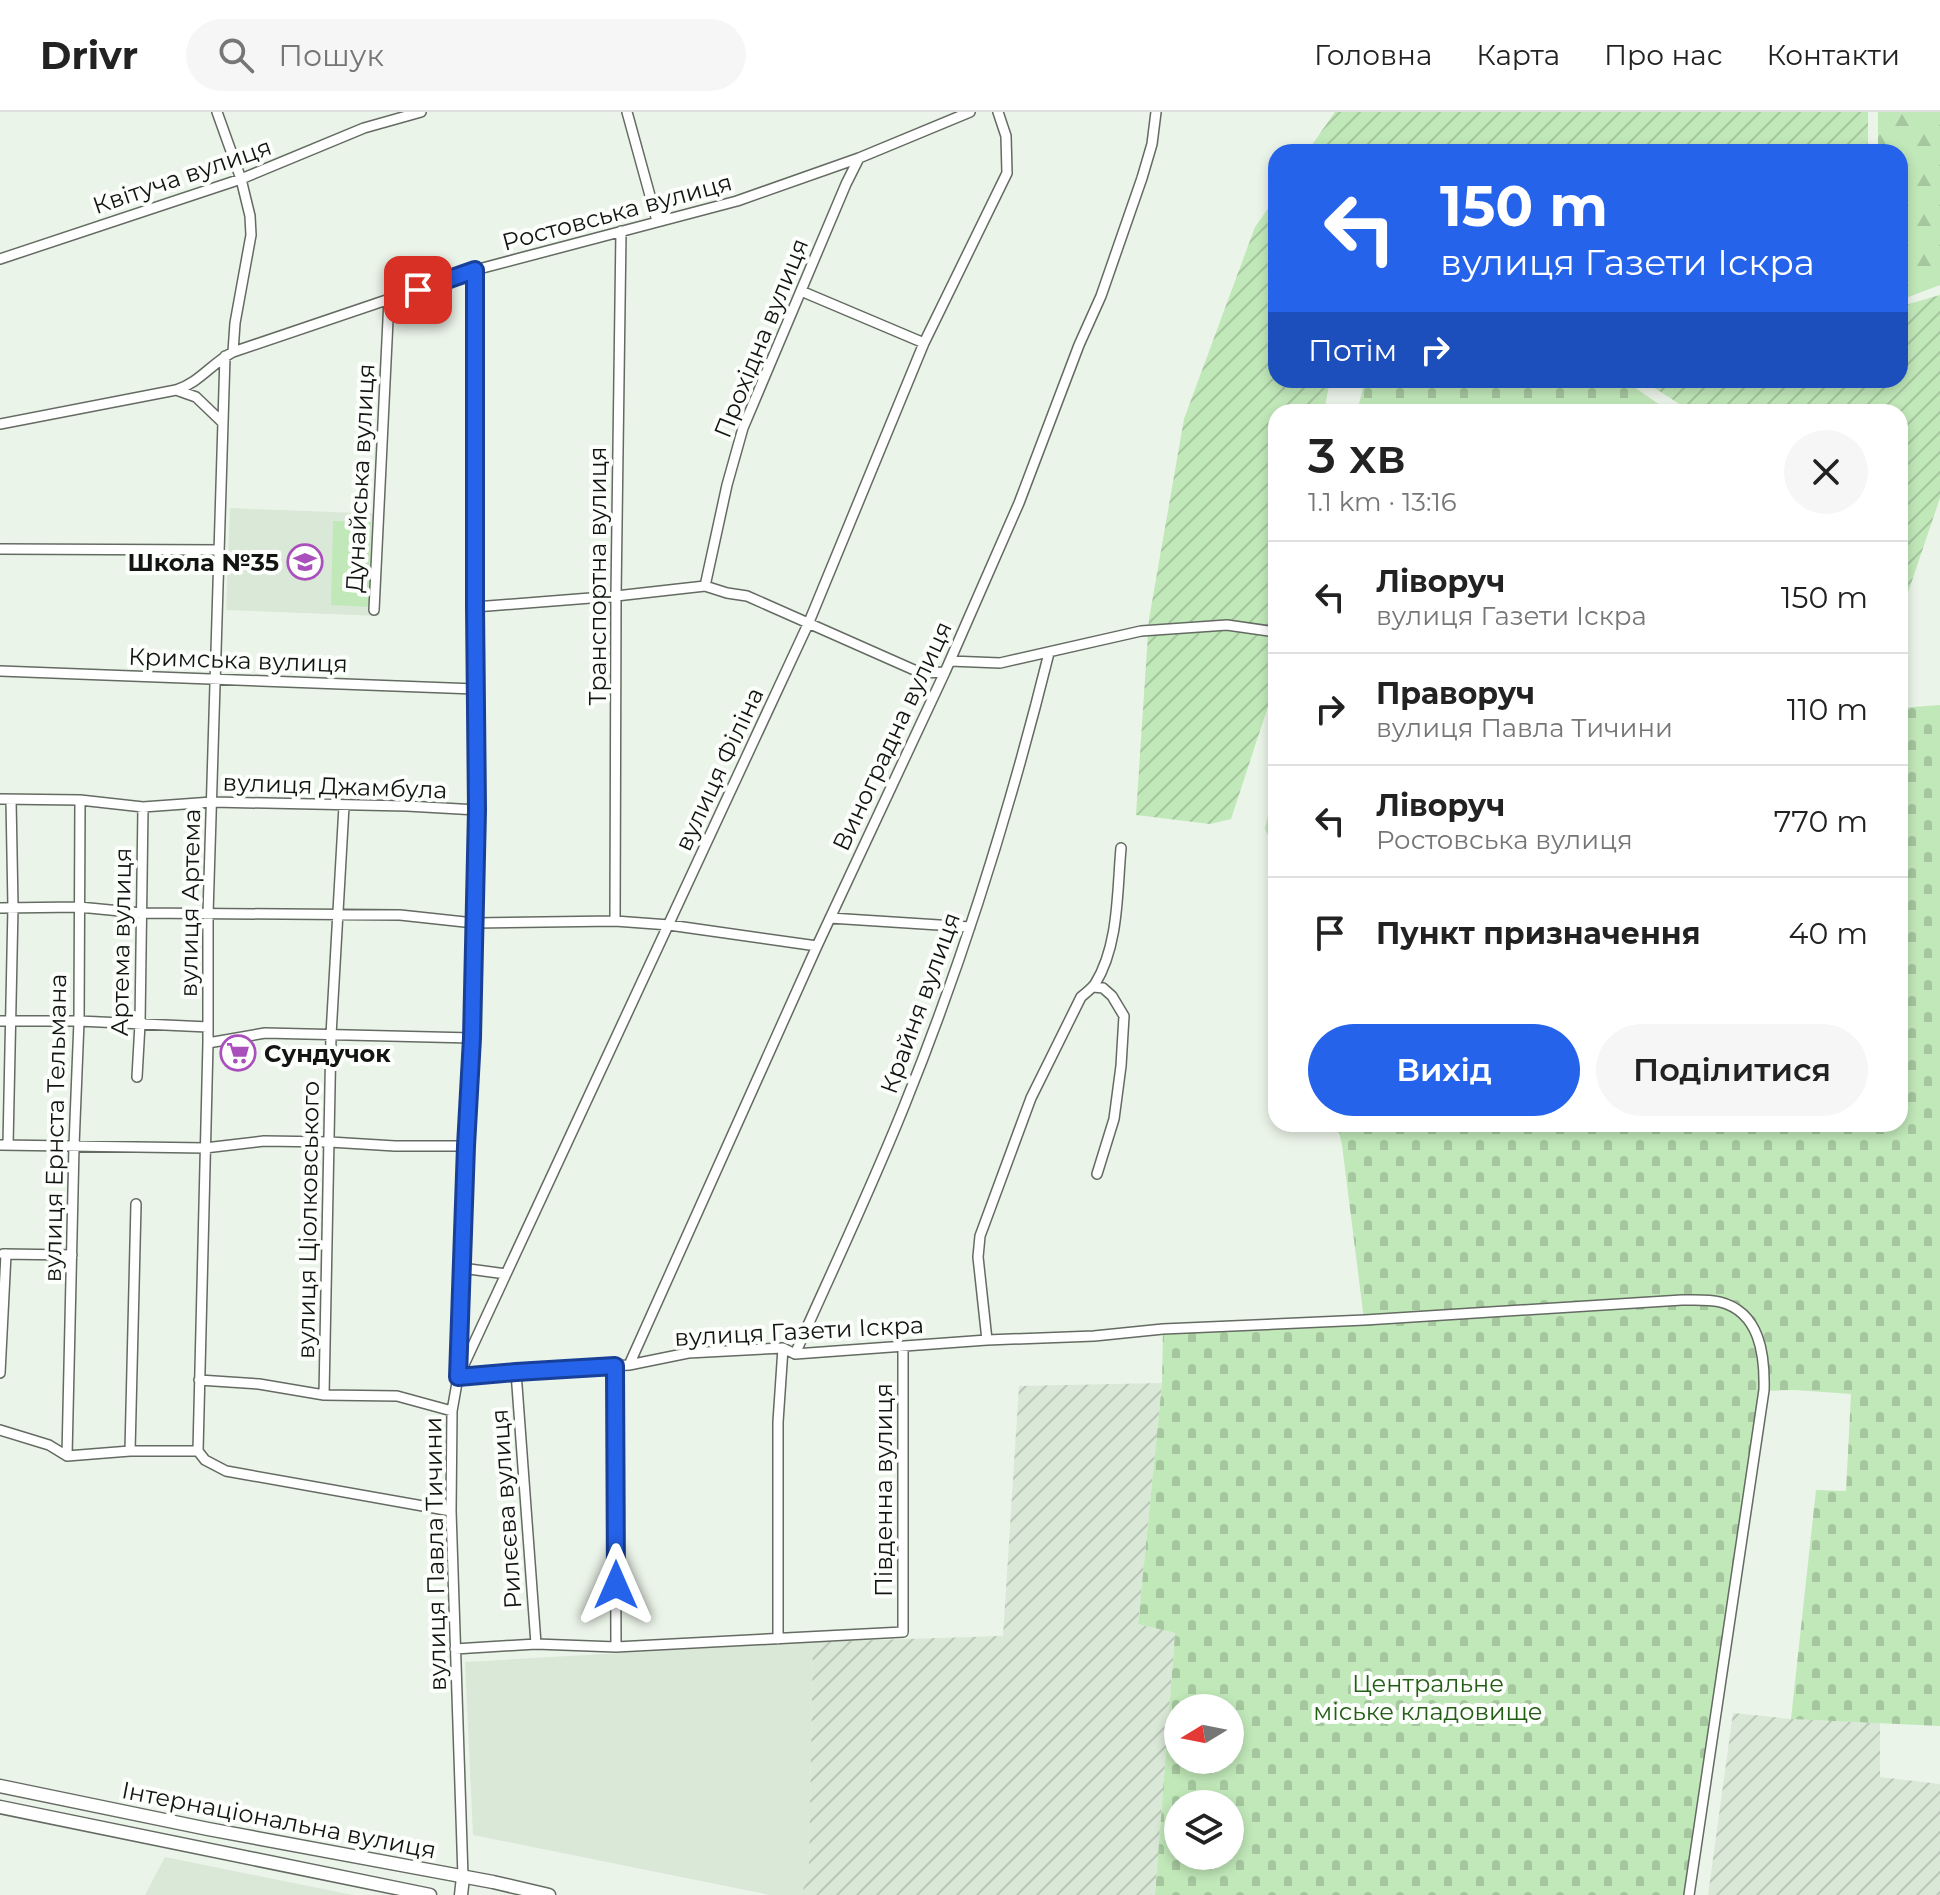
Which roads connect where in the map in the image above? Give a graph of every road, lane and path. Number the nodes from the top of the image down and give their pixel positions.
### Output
1 (217, 112) edge
2 (421, 112) edge
3 (627, 112) edge
4 (970, 112) edge
5 (998, 112) edge
6 (1156, 112) edge
7 (859, 158) junction
8 (241, 179) junction
9 (657, 221) junction
10 (621, 231) junction
11 (0, 259) edge
12 (475, 270) junction
13 (801, 291) junction
14 (389, 299) junction
15 (924, 343) junction
16 (229, 354) junction
17 (200, 378) junction
18 (176, 390) junction
19 (223, 392) junction
20 (196, 397) junction
21 (222, 422) junction
22 (0, 424) edge
23 (0, 549) edge
24 (219, 550) junction
25 (705, 586) junction
26 (616, 596) junction
27 (475, 607) junction
28 (374, 610) dead end
29 (809, 622) junction
30 (1268, 631) edge
31 (1049, 653) junction
32 (950, 661) junction
33 (0, 671) edge
34 (945, 672) junction
35 (215, 679) junction
36 (475, 689) junction
37 (0, 799) edge
38 (11, 800) junction
39 (80, 800) junction
40 (212, 802) junction
41 (344, 806) junction
42 (143, 807) junction
43 (477, 810) junction
44 (1121, 848) dead end
45 (13, 907) junction
46 (79, 907) junction
47 (0, 908) edge
48 (141, 913) junction
49 (208, 914) junction
50 (337, 914) junction
51 (830, 918) junction
52 (615, 921) junction
53 (474, 923) junction
54 (669, 925) junction
55 (970, 927) junction
56 (817, 946) junction
57 (1094, 987) junction
58 (0, 1021) edge
59 (12, 1021) junction
60 (79, 1021) junction
61 (140, 1024) junction
62 (208, 1027) junction
63 (331, 1035) junction
64 (472, 1038) junction
65 (208, 1043) junction
66 (137, 1077) dead end
67 (330, 1142) junction
68 (4, 1145) edge
69 (74, 1146) junction
70 (466, 1146) junction
71 (205, 1148) junction
72 (1097, 1174) dead end
73 (136, 1204) dead end
74 (3, 1254) edge
75 (72, 1255) junction
76 (462, 1268) junction
77 (506, 1274) junction
78 (987, 1340) junction
79 (783, 1348) junction
80 (903, 1348) junction
81 (795, 1354) junction
82 (629, 1365) junction
83 (615, 1366) junction
84 (516, 1372) junction
85 (0, 1373) edge
86 (458, 1377) junction
87 (199, 1380) junction
88 (324, 1395) junction
89 (452, 1411) junction
90 (0, 1430) edge
91 (130, 1451) junction
92 (198, 1451) junction
93 (67, 1456) junction
94 (451, 1511) junction
95 (778, 1639) junction
96 (536, 1644) junction
97 (616, 1647) junction
98 (455, 1649) junction
99 (0, 1786) edge
100 (0, 1807) edge
101 (463, 1877) junction
102 (430, 1895) edge
103 (461, 1895) edge
104 (549, 1895) edge
105 (1689, 1895) edge

1 - 8 street, вулиця Артема
2 - 8 street, Квітуча вулиця
3 - 9 street
4 - 7 street, Ростовська вулиця
5 - 15 street, вулиця Філіна
6 - 32 street, Виноградна вулиця
7 - 9 street, Ростовська вулиця
7 - 13 street, Прохідна вулиця
8 - 11 street, Квітуча вулиця
8 - 16 street, вулиця Артема
9 - 10 street, Ростовська вулиця
10 - 12 street, Ростовська вулиця
10 - 26 street, Транспортна вулиця
12 - 14 street, Ростовська вулиця
12 - 27 street, вулиця Павла Тичини
13 - 15 street
13 - 25 street, Прохідна вулиця
14 - 16 street, Ростовська вулиця
14 - 28 street, Дунайська вулиця
15 - 29 street, вулиця Філіна
16 - 17 street, Ростовська вулиця
16 - 19 street, вулиця Артема
17 - 18 street, Ростовська вулиця
17 - 19 street
17 - 20 street
18 - 20 street
18 - 22 street, Ростовська вулиця
19 - 21 street, вулиця Артема
20 - 21 street
21 - 24 street, вулиця Артема
23 - 24 street
24 - 35 street, вулиця Артема
25 - 26 street
25 - 29 street
26 - 27 street
26 - 52 street, Транспортна вулиця
27 - 36 street, вулиця Павла Тичини
29 - 34 street
29 - 54 street, вулиця Філіна
30 - 31 street
31 - 32 street
31 - 55 street, Крайня вулиця
32 - 34 street, Виноградна вулиця
33 - 35 street, Кримська вулиця
34 - 51 street, Виноградна вулиця
35 - 36 street, Кримська вулиця
35 - 40 street, вулиця Артема
36 - 43 street, вулиця Павла Тичини
37 - 38 street, вулиця Джамбула
38 - 39 street, вулиця Джамбула
38 - 45 street
39 - 42 street, вулиця Джамбула
39 - 46 street, вулиця Ернста Тельмана
40 - 41 street, вулиця Джамбула
40 - 42 street, вулиця Джамбула
40 - 49 street, вулиця Артема
41 - 43 street, вулиця Джамбула
41 - 50 street, вулиця Ціолковського
42 - 48 street, Артема вулиця
43 - 53 street, вулиця Павла Тичини
44 - 57 street
45 - 46 street
45 - 47 street
45 - 59 street
46 - 48 street
46 - 60 street, вулиця Ернста Тельмана
48 - 49 street
48 - 61 street, Артема вулиця
49 - 50 street
49 - 62 street, вулиця Артема
50 - 53 street
50 - 63 street, вулиця Ціолковського
51 - 55 street
51 - 56 street, Виноградна вулиця
52 - 53 street
52 - 54 street
53 - 64 street, вулиця Павла Тичини
54 - 56 street
54 - 77 street, вулиця Філіна
55 - 81 street, Крайня вулиця
56 - 82 street, Виноградна вулиця
57 - 72 street
57 - 78 street
58 - 59 street
59 - 60 street
59 - 68 street
60 - 61 street
60 - 69 street, вулиця Ернста Тельмана
61 - 62 street
61 - 66 street, Артема вулиця
62 - 65 street, вулиця Артема
63 - 64 street
63 - 65 street
63 - 67 street, вулиця Ціолковського
64 - 70 street, вулиця Павла Тичини
65 - 71 street, вулиця Артема
67 - 70 street
67 - 71 street
67 - 88 street, вулиця Ціолковського
68 - 69 street
69 - 71 street
69 - 75 street, вулиця Ернста Тельмана
70 - 76 street, вулиця Павла Тичини
71 - 87 street, вулиця Артема
73 - 91 street
74 - 75 street
74 - 85 street
75 - 93 street, вулиця Ернста Тельмана
76 - 77 street
76 - 86 street, вулиця Павла Тичини
77 - 86 street, вулиця Філіна
78 - 80 street, вулиця Газети Іскра
78 - 105 street, вулиця Газети Іскра
79 - 81 street, вулиця Газети Іскра
79 - 82 street, вулиця Газети Іскра
79 - 95 street
80 - 81 street, вулиця Газети Іскра
80 - 95 street, Південна вулиця
82 - 83 street, вулиця Газети Іскра
83 - 84 street, вулиця Газети Іскра
83 - 97 street
84 - 86 street, вулиця Газети Іскра
84 - 96 street, Рилєєва вулиця
86 - 89 street, вулиця Павла Тичини
87 - 88 street
87 - 92 street, вулиця Артема
88 - 89 street
89 - 94 street, вулиця Павла Тичини
90 - 93 street
91 - 92 street
91 - 93 street
92 - 94 street
94 - 98 street, вулиця Павла Тичини
95 - 97 street
96 - 97 street
96 - 98 street
98 - 101 street, вулиця Павла Тичини
99 - 101 main road, Інтернаціональна вулиця
100 - 102 main road, Інтернаціональна вулиця
101 - 103 main road
101 - 104 main road, Інтернаціональна вулиця

